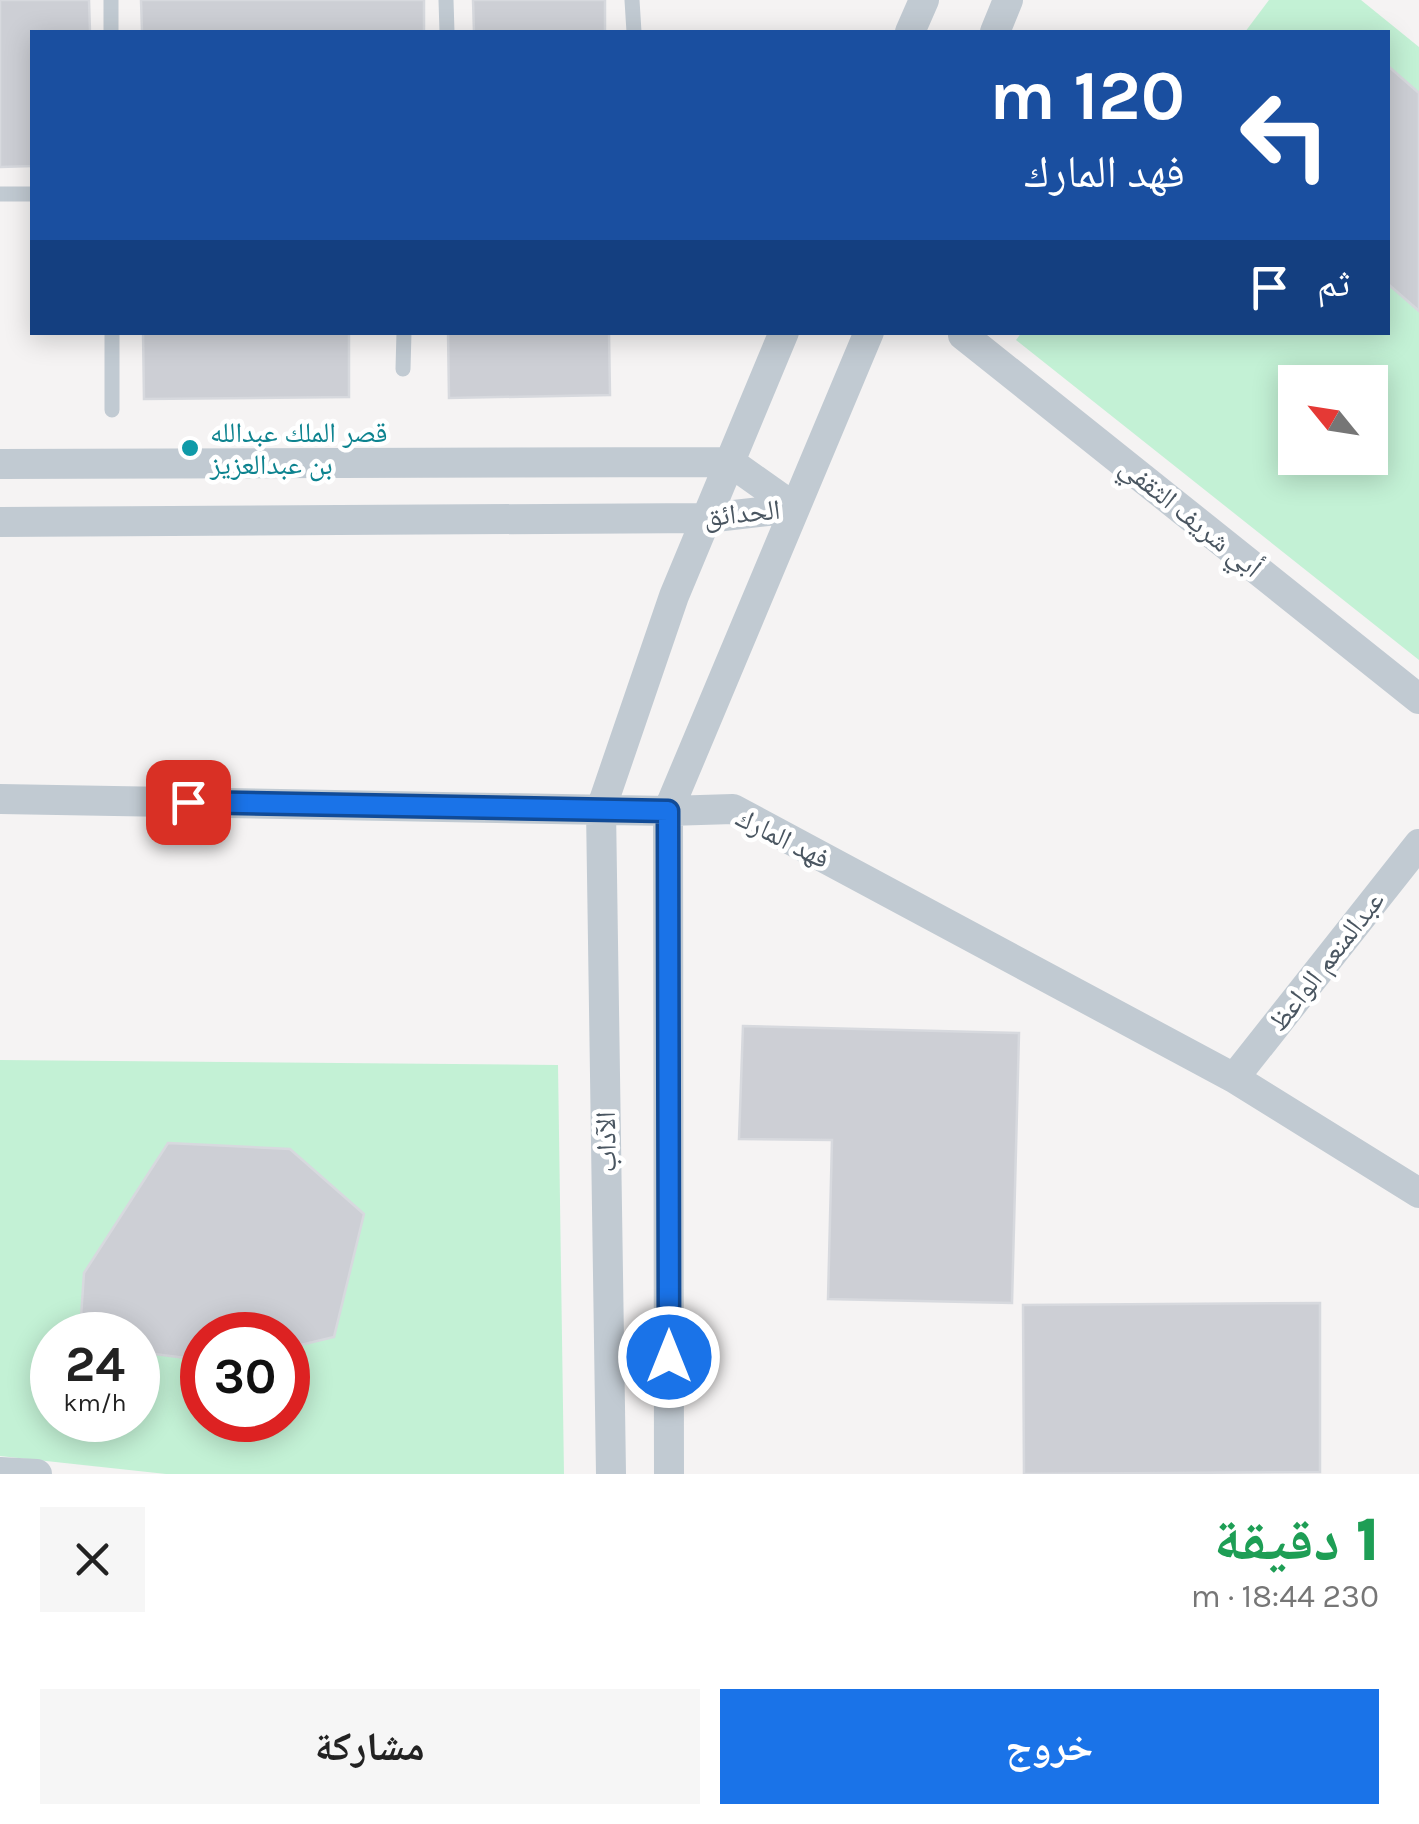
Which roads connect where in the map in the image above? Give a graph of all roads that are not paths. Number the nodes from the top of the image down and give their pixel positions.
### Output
1 (111, 0) edge
2 (446, 0) edge
3 (632, 0) edge
4 (924, 0) edge
5 (1008, 0) edge
6 (111, 30) edge
7 (447, 30) edge
8 (634, 30) edge
9 (911, 30) edge
10 (996, 30) edge
11 (0, 194) edge
12 (30, 194) edge
13 (112, 335) edge
14 (404, 335) edge
15 (783, 335) edge
16 (867, 335) edge
17 (963, 335) dead end
18 (403, 369) dead end
19 (112, 410) dead end
20 (730, 462) junction
21 (0, 464) edge
22 (795, 508) junction
23 (706, 518) junction
24 (0, 522) edge
25 (1419, 699) edge
26 (0, 799) edge
27 (601, 809) junction
28 (668, 811) junction
29 (1419, 844) edge
30 (1234, 1078) junction
31 (1419, 1194) edge
32 (0, 1472) edge
33 (37, 1474) edge
34 (610, 1474) edge
35 (669, 1474) edge

1 - 6 lane
2 - 7 lane
3 - 8 lane
4 - 9 street
5 - 10 street
11 - 12 lane
13 - 19 lane
14 - 18 lane
15 - 20 street, الآداب
16 - 22 street
17 - 25 street, أبي شريف الثقفي
20 - 21 street, الحدائق
20 - 22 street, الحدائق
20 - 23 street, الآداب
22 - 23 street, الحدائق
22 - 28 street
23 - 24 street, الحدائق
23 - 27 street, الآداب
26 - 27 street, فهد المارك
27 - 28 street, فهد المارك
27 - 34 street, الآداب
28 - 30 street, فهد المارك
28 - 35 street
29 - 30 street, عبدالمنعم الواعظ
30 - 31 street, فهد المارك
32 - 33 street

